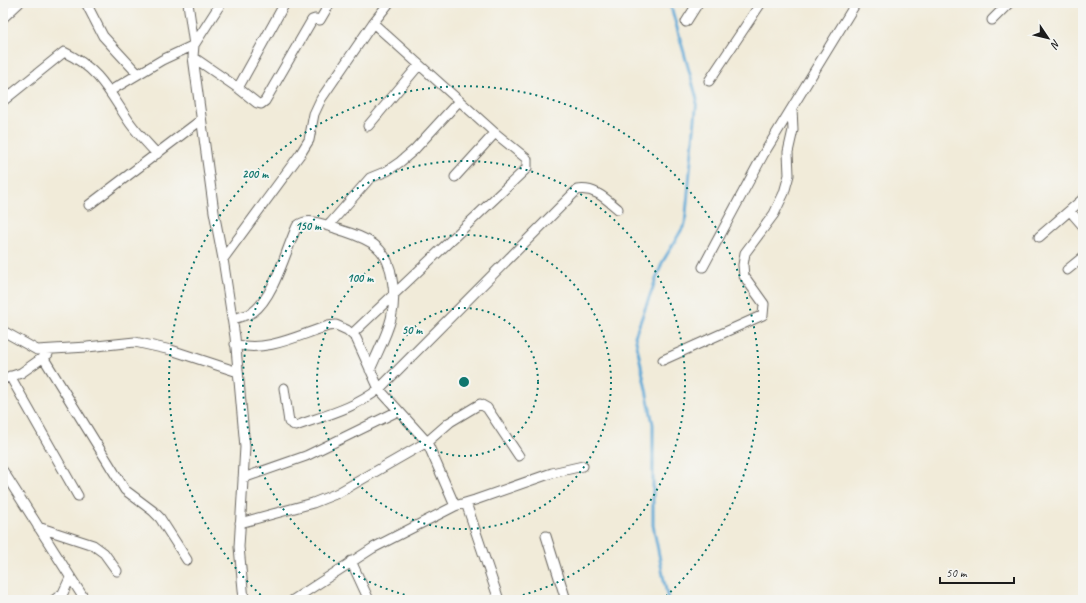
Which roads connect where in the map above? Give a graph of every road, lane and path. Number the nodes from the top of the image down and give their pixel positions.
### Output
1 (20, 3) edge
2 (86, 3) edge
3 (188, 3) edge
4 (221, 3) edge
5 (285, 3) edge
6 (330, 3) edge
7 (389, 3) edge
8 (698, 3) edge
9 (761, 3) edge
10 (1010, 3) edge
11 (851, 5) edge
12 (3, 18) edge
13 (992, 20) dead end
14 (686, 22) dead end
15 (373, 23) junction
16 (194, 45) junction
17 (193, 57) junction
18 (419, 65) junction
19 (138, 74) junction
20 (708, 81) dead end
21 (238, 88) junction
22 (110, 91) junction
23 (3, 101) edge
24 (459, 101) junction
25 (792, 108) junction
26 (201, 120) junction
27 (368, 126) dead end
28 (495, 133) junction
29 (157, 154) junction
30 (455, 177) dead end
31 (1083, 199) edge
32 (89, 205) dead end
33 (618, 209) dead end
34 (1070, 211) junction
35 (328, 226) junction
36 (1083, 226) edge
37 (1039, 237) dead end
38 (1083, 257) edge
39 (223, 259) junction
40 (703, 267) dead end
41 (1067, 270) dead end
42 (395, 295) junction
43 (232, 319) junction
44 (3, 331) edge
45 (352, 334) junction
46 (235, 344) junction
47 (56, 349) junction
48 (43, 357) junction
49 (663, 360) dead end
50 (370, 370) junction
51 (238, 372) junction
52 (6, 378) edge
53 (284, 388) dead end
54 (380, 389) junction
55 (398, 411) junction
56 (427, 442) junction
57 (518, 456) dead end
58 (583, 466) dead end
59 (3, 472) edge
60 (243, 478) junction
61 (78, 496) dead end
62 (466, 503) junction
63 (454, 506) junction
64 (240, 523) junction
65 (38, 527) junction
66 (546, 536) dead end
67 (187, 560) dead end
68 (351, 561) junction
69 (117, 571) dead end
70 (70, 578) junction
71 (54, 600) edge
72 (86, 600) edge
73 (244, 600) edge
74 (293, 600) edge
75 (369, 600) edge
76 (499, 600) edge
77 (566, 600) edge

1 - 12 street
2 - 19 street
3 - 16 street
4 - 16 street
5 - 21 street
6 - 21 street
7 - 15 street
8 - 14 street
9 - 20 street
10 - 13 street
11 - 25 street
15 - 18 street
15 - 39 street
16 - 17 street
16 - 19 street
17 - 21 street
17 - 26 street
18 - 24 street
18 - 27 street
19 - 22 street
22 - 23 street
22 - 29 street
24 - 28 street
24 - 35 street
25 - 40 street
25 - 49 street
26 - 29 street
26 - 39 street
28 - 30 street
28 - 42 street
29 - 32 street
31 - 34 street
33 - 54 street
34 - 36 street
34 - 37 street
35 - 42 street
35 - 43 street
38 - 41 street
39 - 43 street
42 - 45 street
42 - 50 street
43 - 46 street
44 - 47 street
45 - 46 street
45 - 50 street
46 - 51 street
47 - 48 street
47 - 51 street
48 - 52 street
48 - 67 street
50 - 54 street
51 - 60 street
52 - 61 street
53 - 54 street
54 - 55 street
55 - 56 street
55 - 60 street
56 - 57 street
56 - 63 street
56 - 64 street
58 - 62 street
59 - 65 street
60 - 64 street
62 - 63 street
62 - 76 street
63 - 68 street
64 - 73 street
65 - 69 street
65 - 70 street
66 - 77 street
68 - 74 street
68 - 75 street
70 - 71 street
70 - 72 street

